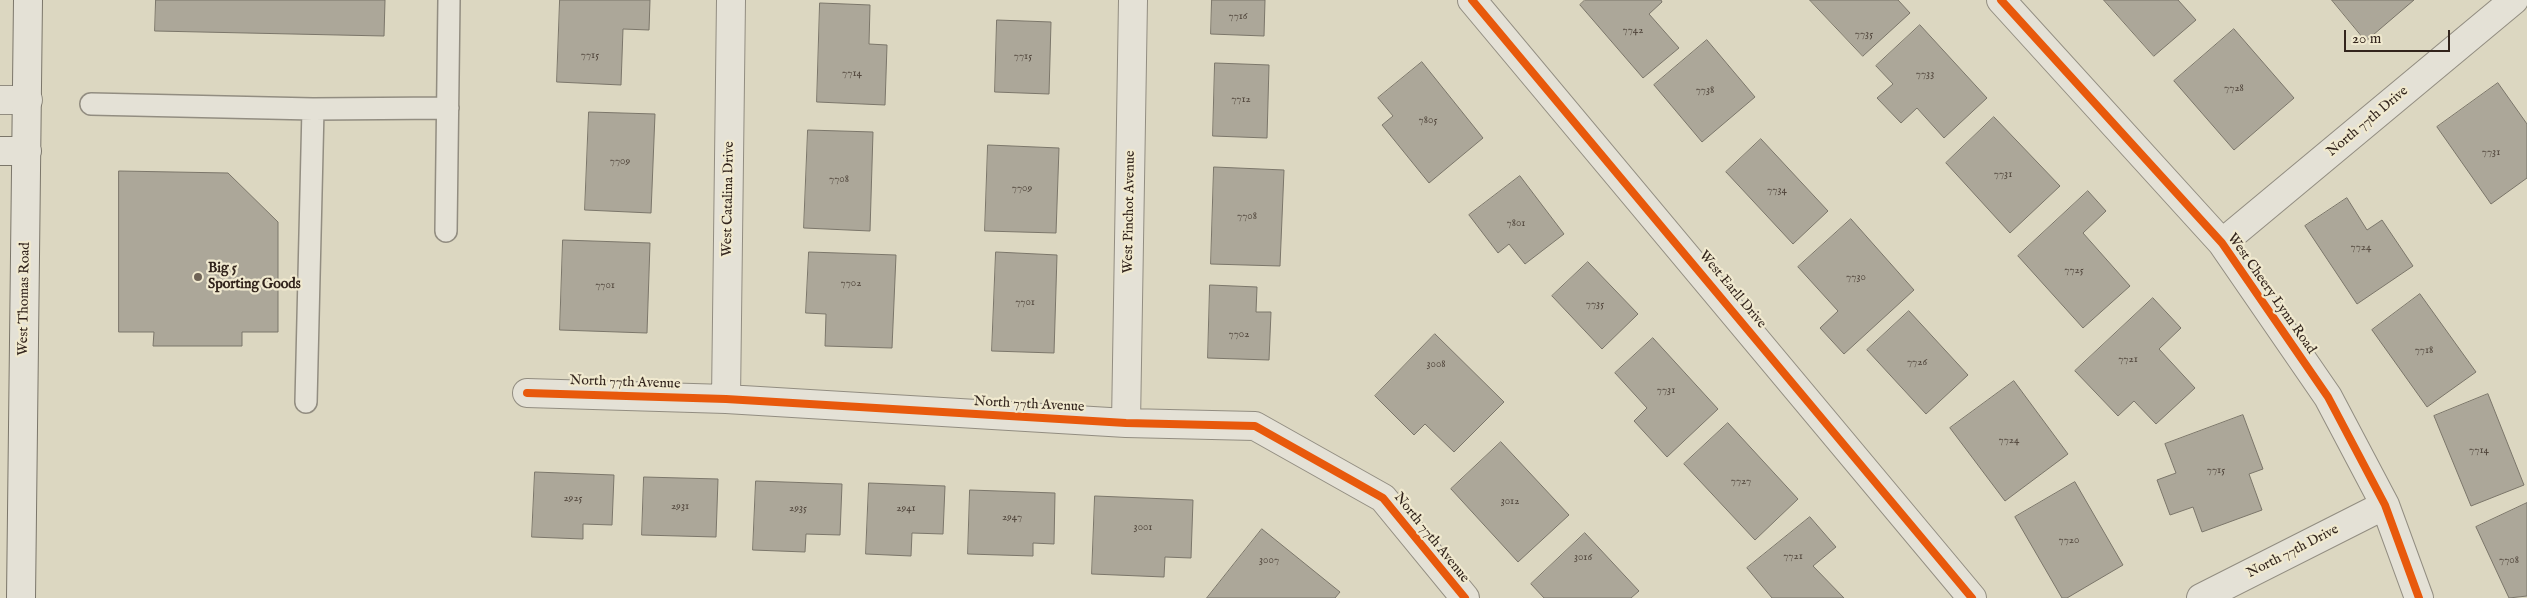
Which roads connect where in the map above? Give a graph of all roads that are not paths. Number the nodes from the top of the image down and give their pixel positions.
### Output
1 (28, 0) edge
2 (449, 0) edge
3 (731, 0) edge
4 (1133, 0) edge
5 (1472, 0) edge
6 (2001, 0) edge
7 (2514, 0) edge
8 (0, 100) edge
9 (28, 100) junction
10 (92, 104) dead end
11 (448, 108) junction
12 (313, 109) junction
13 (27, 151) junction
14 (0, 152) edge
15 (446, 231) dead end
16 (2222, 244) junction
17 (527, 393) dead end
18 (726, 399) junction
19 (306, 402) dead end
20 (1126, 423) junction
21 (2385, 506) junction
22 (21, 598) edge
23 (1465, 598) edge
24 (1972, 598) edge
25 (2201, 598) edge
26 (2419, 598) edge

1 - 9 street, West Thomas Road
2 - 11 lane
3 - 18 street, West Catalina Drive
4 - 20 street, West Pinchot Avenue
5 - 24 street, West Earll Drive
6 - 16 street, West Cheery Lynn Road
7 - 16 street, North 77th Drive
8 - 9 street
9 - 13 street, West Thomas Road
10 - 12 lane
11 - 12 lane
11 - 15 lane
12 - 19 lane
13 - 14 street
13 - 22 street, West Thomas Road
16 - 21 street, West Cheery Lynn Road
17 - 18 street, North 77th Avenue
18 - 20 street, North 77th Avenue
20 - 23 street, North 77th Avenue
21 - 25 street, North 77th Drive
21 - 26 street, West Cheery Lynn Road

